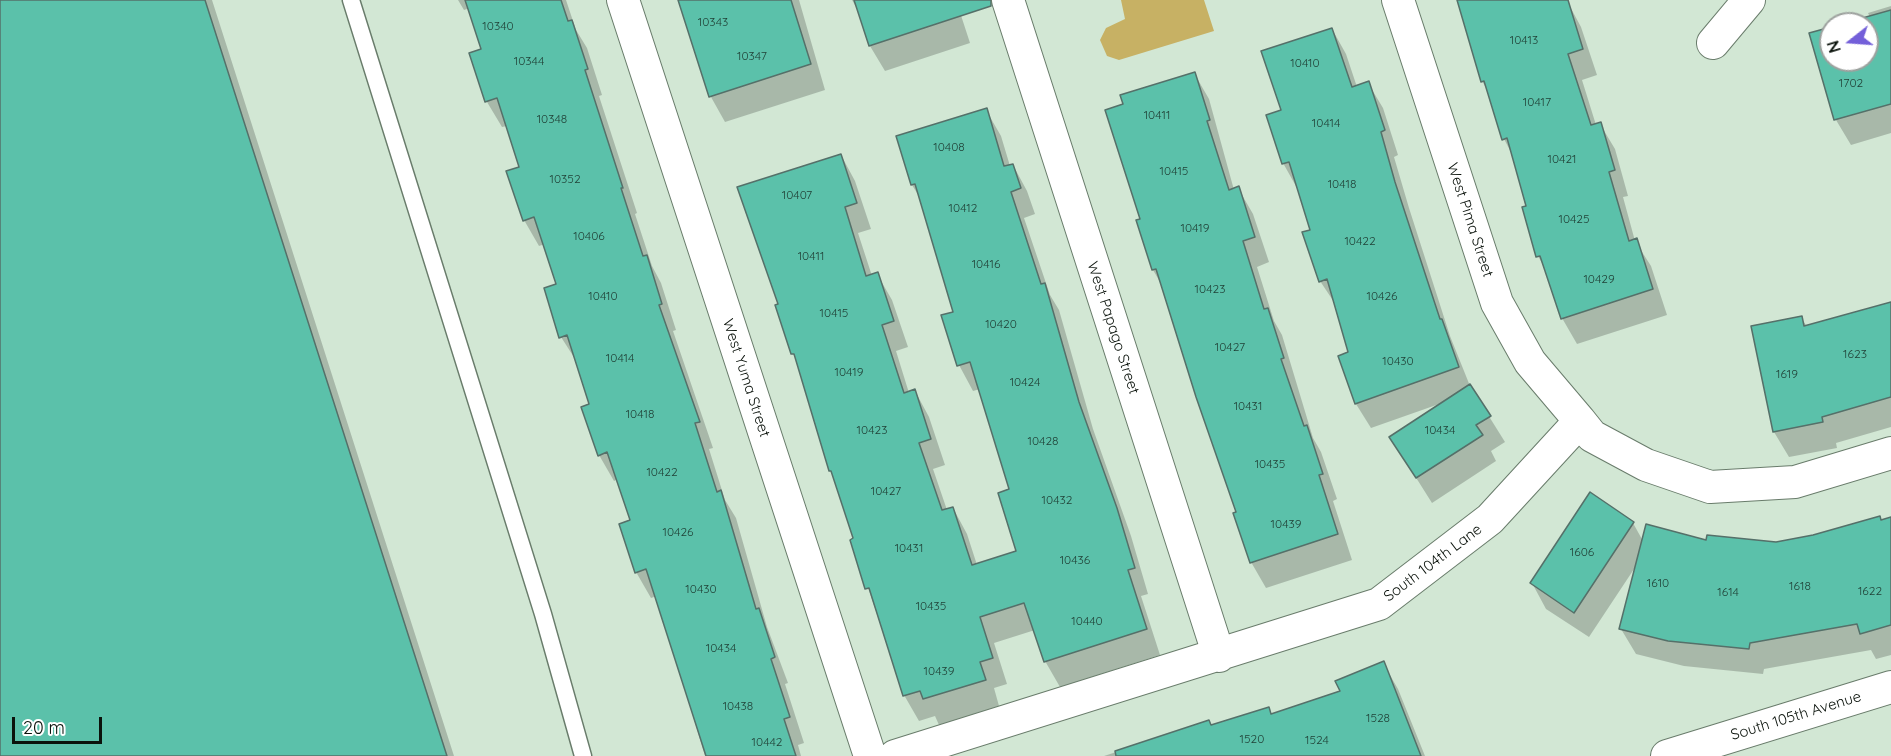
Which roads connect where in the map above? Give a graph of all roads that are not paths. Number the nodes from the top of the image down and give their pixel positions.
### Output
1 (351, 0) edge
2 (623, 0) edge
3 (1008, 0) edge
4 (1398, 0) edge
5 (1749, 0) edge
6 (1713, 43) dead end
7 (1580, 421) junction
8 (1891, 453) edge
9 (1218, 656) junction
10 (1891, 687) edge
11 (583, 756) edge
12 (870, 756) edge
13 (895, 756) edge
14 (1667, 756) edge

1 - 11 lane
2 - 12 street, West Yuma Street
3 - 9 street, West Papago Street
4 - 7 street, West Pima Street
5 - 6 street
7 - 8 street
7 - 9 street, South 104th Lane
9 - 13 street, South 104th Lane
10 - 14 street, South 105th Avenue

